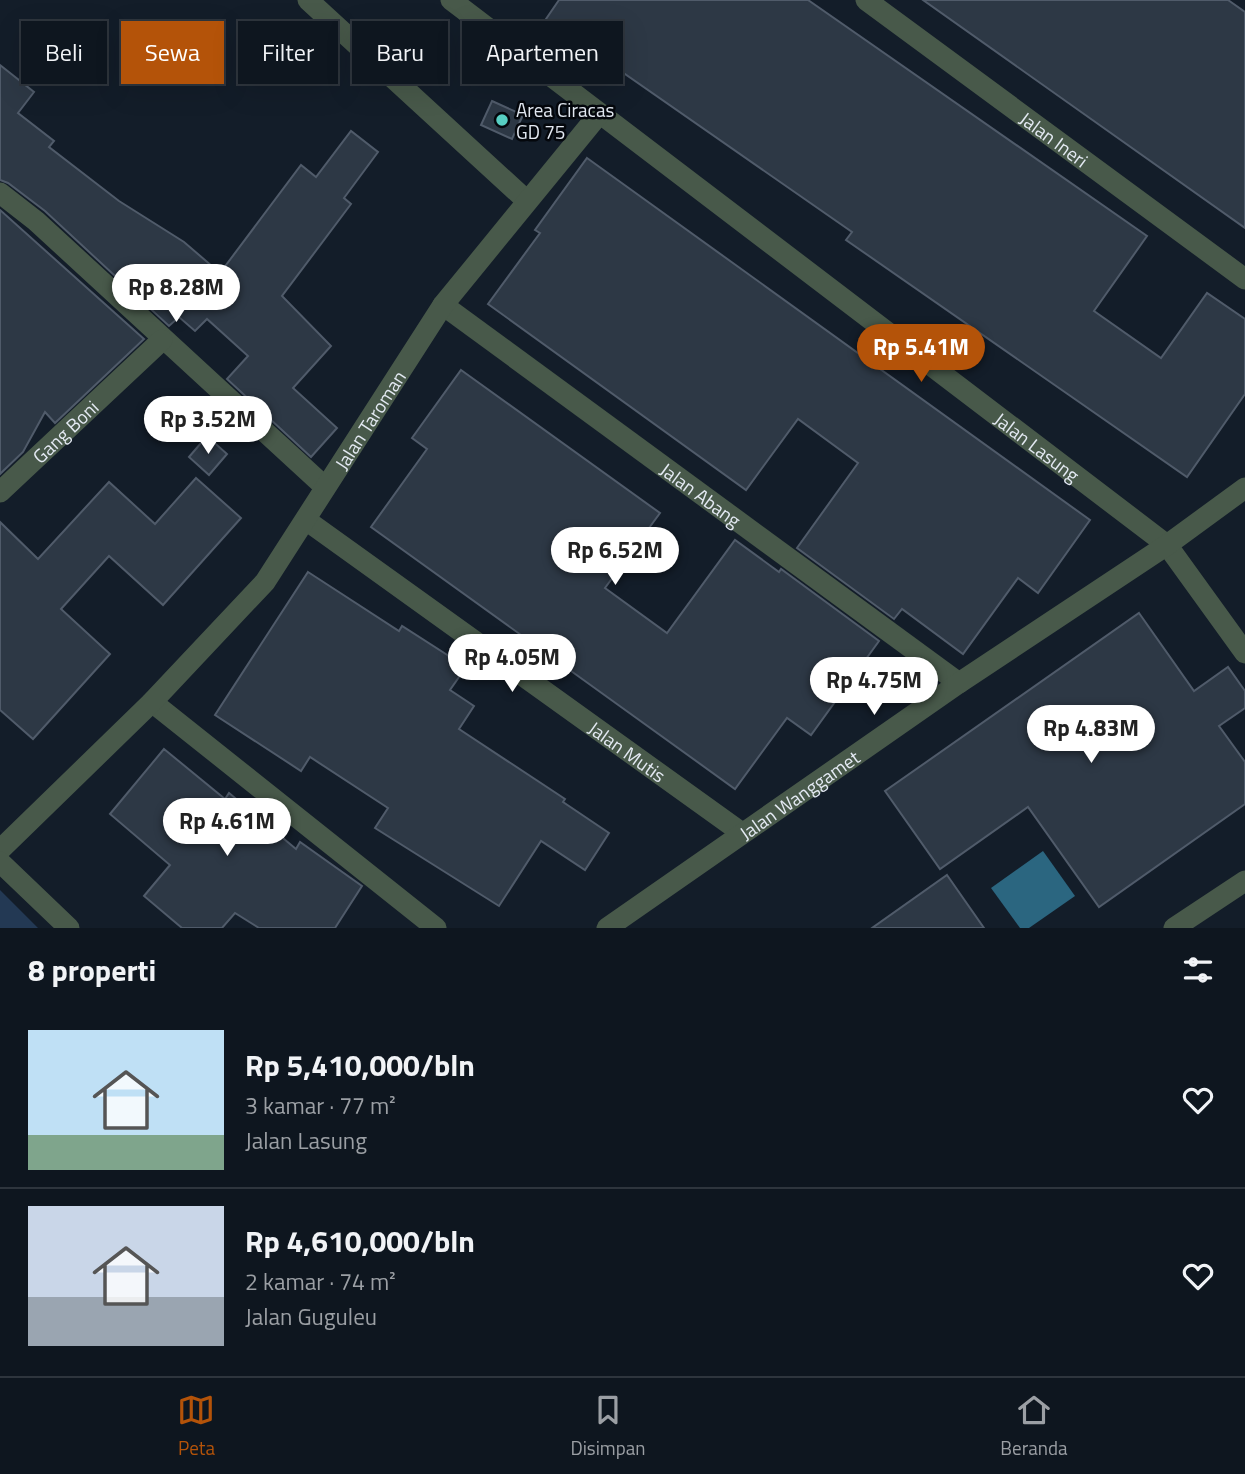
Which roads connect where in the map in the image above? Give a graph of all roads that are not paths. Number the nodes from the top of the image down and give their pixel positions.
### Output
1 (308, 0) edge
2 (451, 0) edge
3 (866, 0) edge
4 (599, 114) junction
5 (0, 192) edge
6 (527, 201) junction
7 (1245, 279) edge
8 (443, 305) junction
9 (162, 340) junction
10 (325, 487) junction
11 (1245, 488) edge
12 (0, 492) edge
13 (306, 520) junction
14 (1167, 545) junction
15 (1245, 653) edge
16 (959, 684) junction
17 (152, 702) junction
18 (742, 833) junction
19 (0, 850) edge
20 (0, 862) edge
21 (1245, 881) edge
22 (68, 928) edge
23 (436, 928) edge
24 (607, 928) edge
25 (1174, 928) edge

1 - 6 street
2 - 4 street
3 - 7 street, Jalan Ineri
4 - 6 street, Jalan Taroman
4 - 14 street, Jalan Lasung
5 - 9 street
6 - 8 street, Jalan Taroman
8 - 10 street, Jalan Taroman
8 - 16 street, Jalan Abang
9 - 10 street
9 - 12 street, Gang Boni
10 - 13 street, Jalan Taroman
11 - 14 street, Jalan Wanggamet
13 - 17 street, Jalan Taroman
13 - 18 street, Jalan Mutis
14 - 15 street, Jalan Lasung
14 - 16 street, Jalan Wanggamet
16 - 18 street, Jalan Wanggamet
17 - 19 street, Jalan Taroman
17 - 23 street
18 - 24 street, Jalan Wanggamet
20 - 22 street
21 - 25 street

